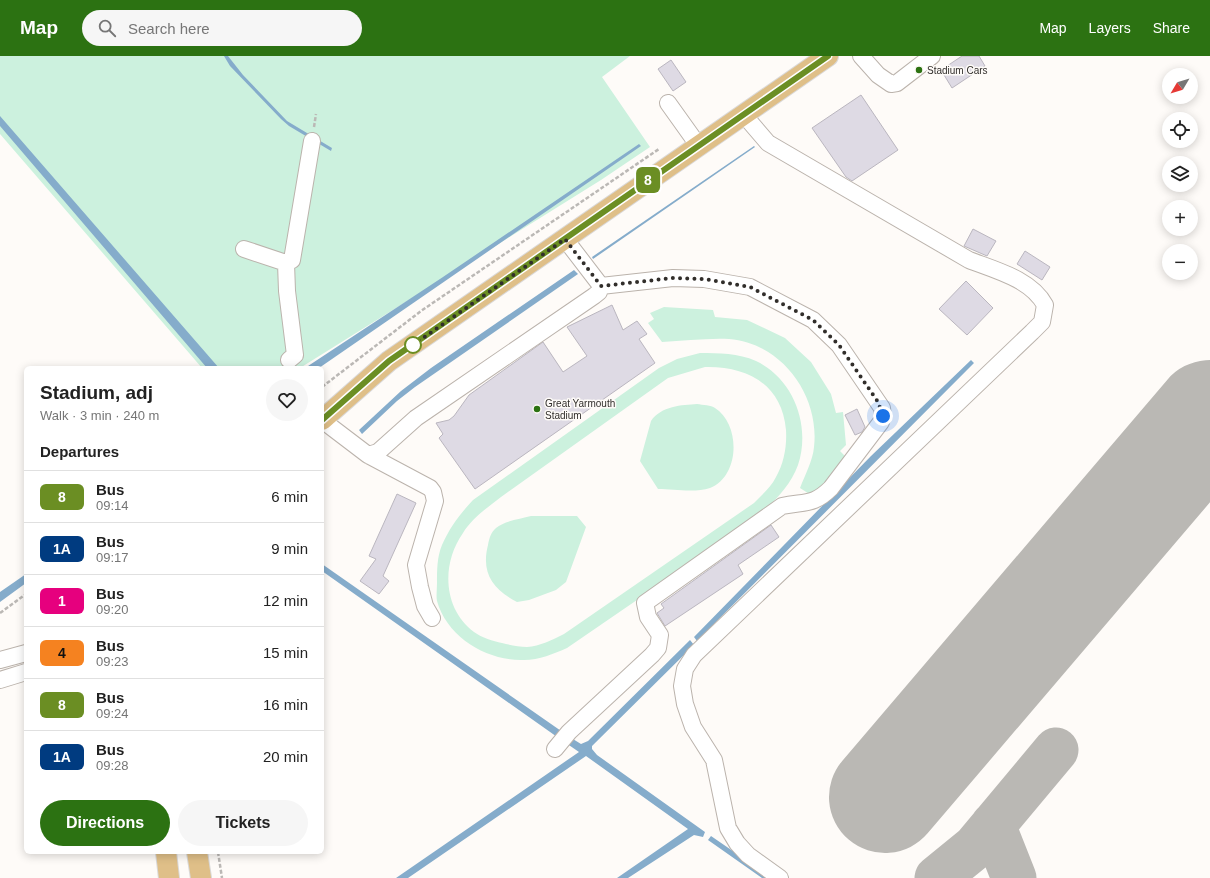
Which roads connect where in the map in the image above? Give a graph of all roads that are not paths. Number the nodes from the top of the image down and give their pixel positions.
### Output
1 (828, 56) edge
2 (861, 56) edge
3 (932, 56) edge
4 (668, 104) dead end
5 (744, 115) junction
6 (312, 141) dead end
7 (698, 145) junction
8 (565, 239) junction
9 (244, 249) dead end
10 (286, 263) junction
11 (601, 286) junction
12 (289, 360) dead end
13 (324, 418) edge
14 (324, 422) edge
15 (368, 455) junction
16 (432, 618) dead end
17 (24, 653) edge
18 (0, 660) edge
19 (24, 673) edge
20 (0, 680) edge
21 (555, 748) dead end
22 (166, 854) edge
23 (197, 854) edge
24 (170, 878) edge
25 (201, 878) edge
26 (780, 878) edge

1 - 5 main road
2 - 3 street
4 - 7 street
5 - 7 main road
5 - 26 street
6 - 10 street
7 - 8 main road
8 - 11 street
8 - 13 main road
9 - 10 street
10 - 12 street
11 - 15 street
11 - 21 street
14 - 15 street
15 - 16 street
17 - 18 street
19 - 20 street
22 - 24 main road
23 - 25 main road

